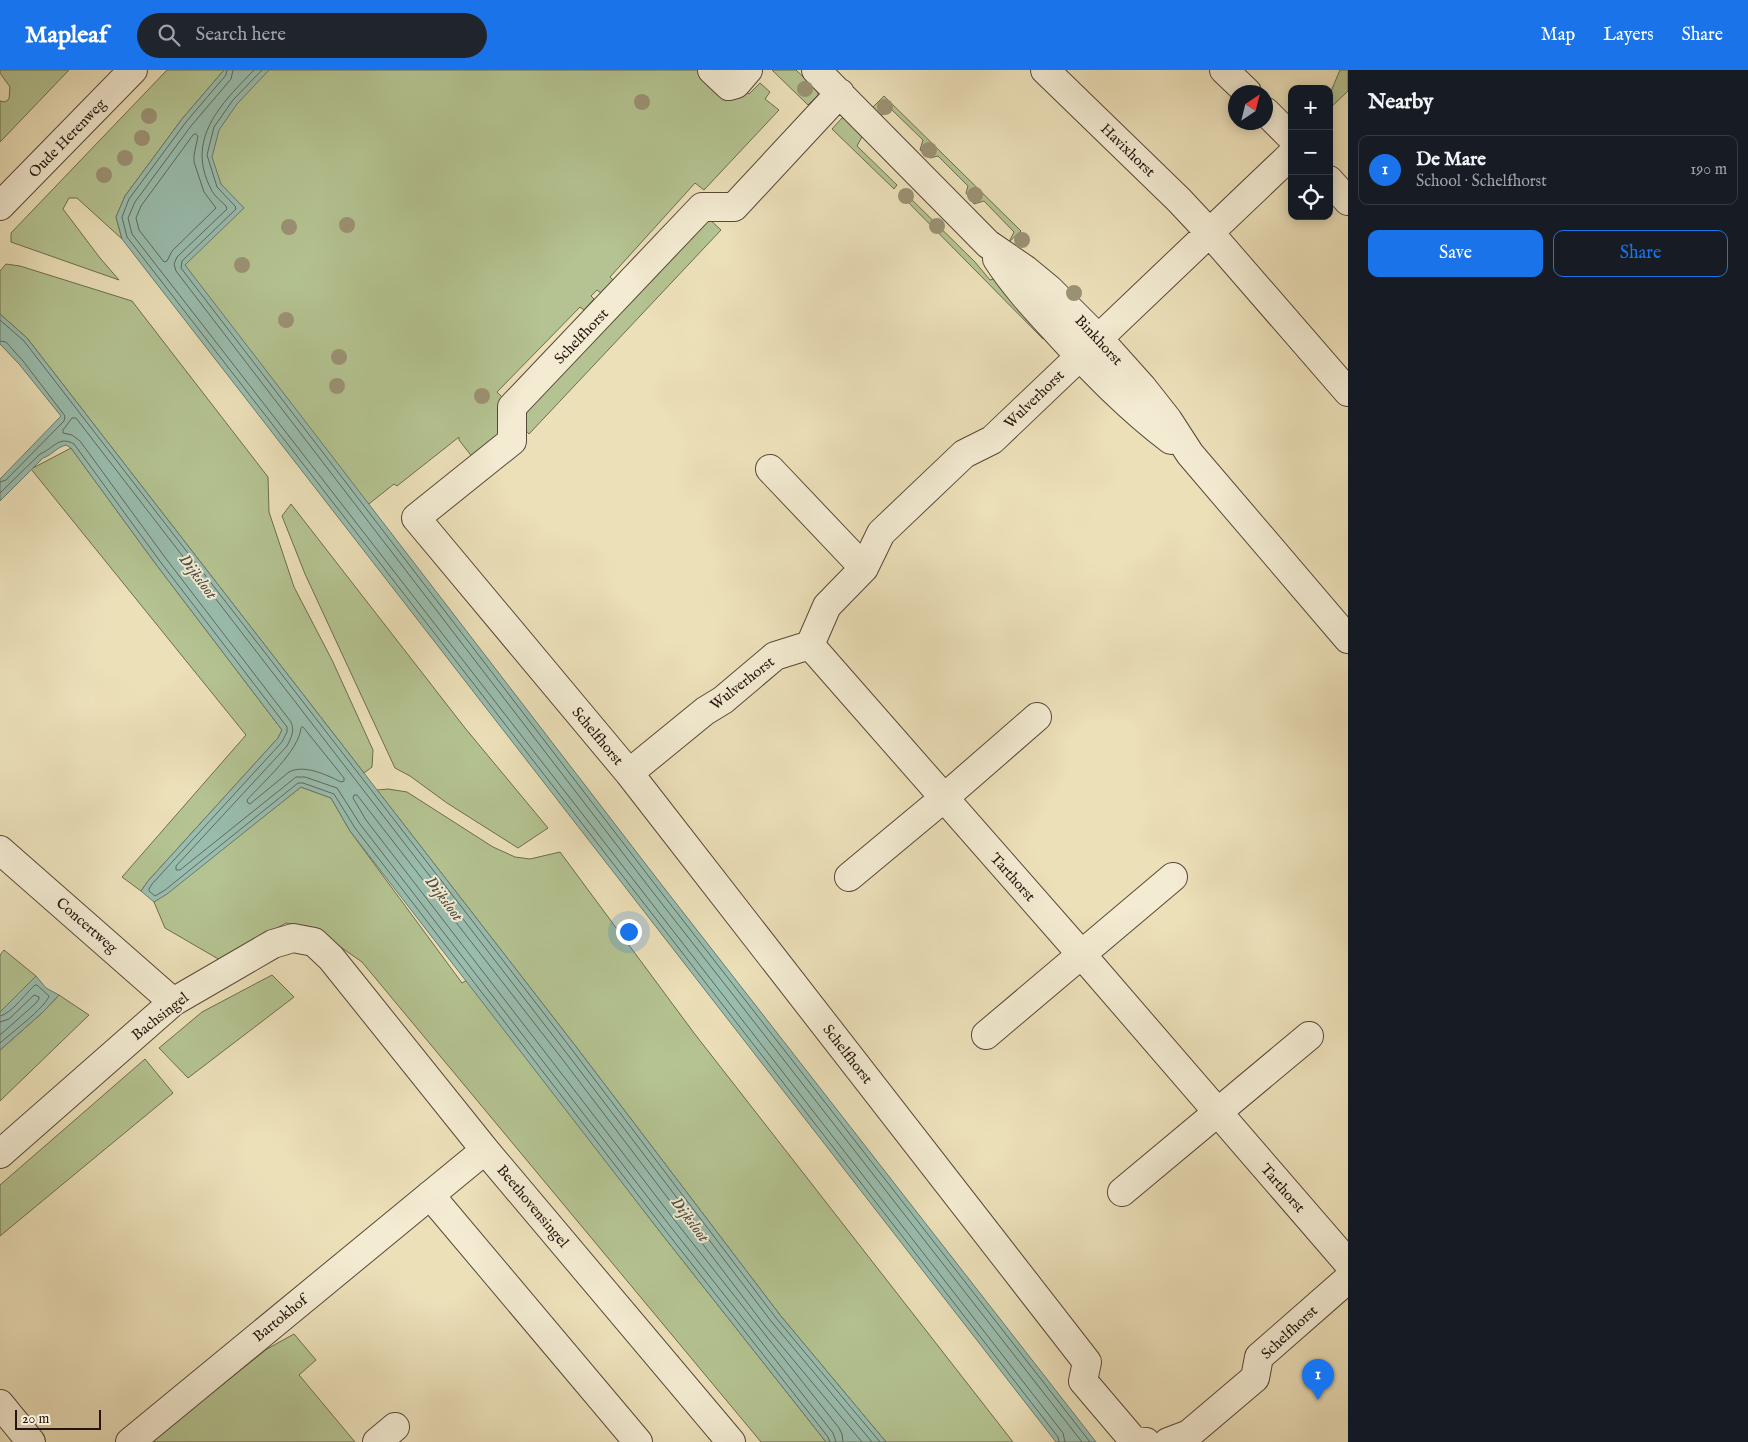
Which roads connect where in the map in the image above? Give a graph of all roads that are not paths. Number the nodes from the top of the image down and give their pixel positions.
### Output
1 (133, 70) edge
2 (712, 70) edge
3 (748, 70) edge
4 (816, 70) edge
5 (1046, 70) edge
6 (1224, 70) edge
7 (1240, 85) edge
8 (840, 93) junction
9 (1273, 119) edge
10 (1288, 134) edge
11 (1288, 158) edge
12 (1333, 184) edge
13 (1348, 201) edge
14 (0, 206) edge
15 (1210, 232) junction
16 (1089, 347) junction
17 (1348, 392) edge
18 (770, 469) dead end
19 (864, 568) junction
20 (1348, 639) edge
21 (810, 645) junction
22 (1037, 717) dead end
23 (629, 773) junction
24 (944, 798) junction
25 (0, 850) edge
26 (849, 877) dead end
27 (1173, 877) dead end
28 (1082, 955) junction
29 (339, 968) joint
30 (173, 1002) junction
31 (986, 1035) dead end
32 (1309, 1036) dead end
33 (1217, 1113) junction
34 (485, 1150) junction
35 (0, 1154) edge
36 (1122, 1192) dead end
37 (430, 1195) junction
38 (1348, 1263) edge
39 (1348, 1279) edge
40 (0, 1404) edge
41 (31, 1442) edge
42 (130, 1442) edge
43 (638, 1442) edge
44 (730, 1442) edge
45 (1146, 1442) edge
46 (1168, 1442) edge

1 - 14 street, Oude Herenweg
2 - 3 street
4 - 8 street, Binkhorst
5 - 15 street, Havixhorst
6 - 7 street
8 - 16 street, Binkhorst
8 - 23 street, Schelfhorst
9 - 10 street
11 - 15 street
12 - 13 street
15 - 16 street
15 - 17 street, Havixhorst
16 - 19 street, Wulverhorst
16 - 20 street, Binkhorst
18 - 19 street
19 - 21 street, Wulverhorst
21 - 23 street, Wulverhorst
21 - 24 street, Tarthorst
22 - 24 street
23 - 45 street, Schelfhorst
24 - 26 street
24 - 28 street, Tarthorst
25 - 30 street, Concertweg
27 - 28 street
28 - 31 street
28 - 33 street, Tarthorst
29 - 30 street, Bachsingel
29 - 34 street, Beethovensingel
30 - 35 street, Bachsingel
32 - 33 street
33 - 36 street
33 - 38 street, Tarthorst
34 - 37 street, Bartokhof
34 - 44 street, Beethovensingel
37 - 42 street, Bartokhof
37 - 43 street
39 - 46 street, Schelfhorst
40 - 41 street

